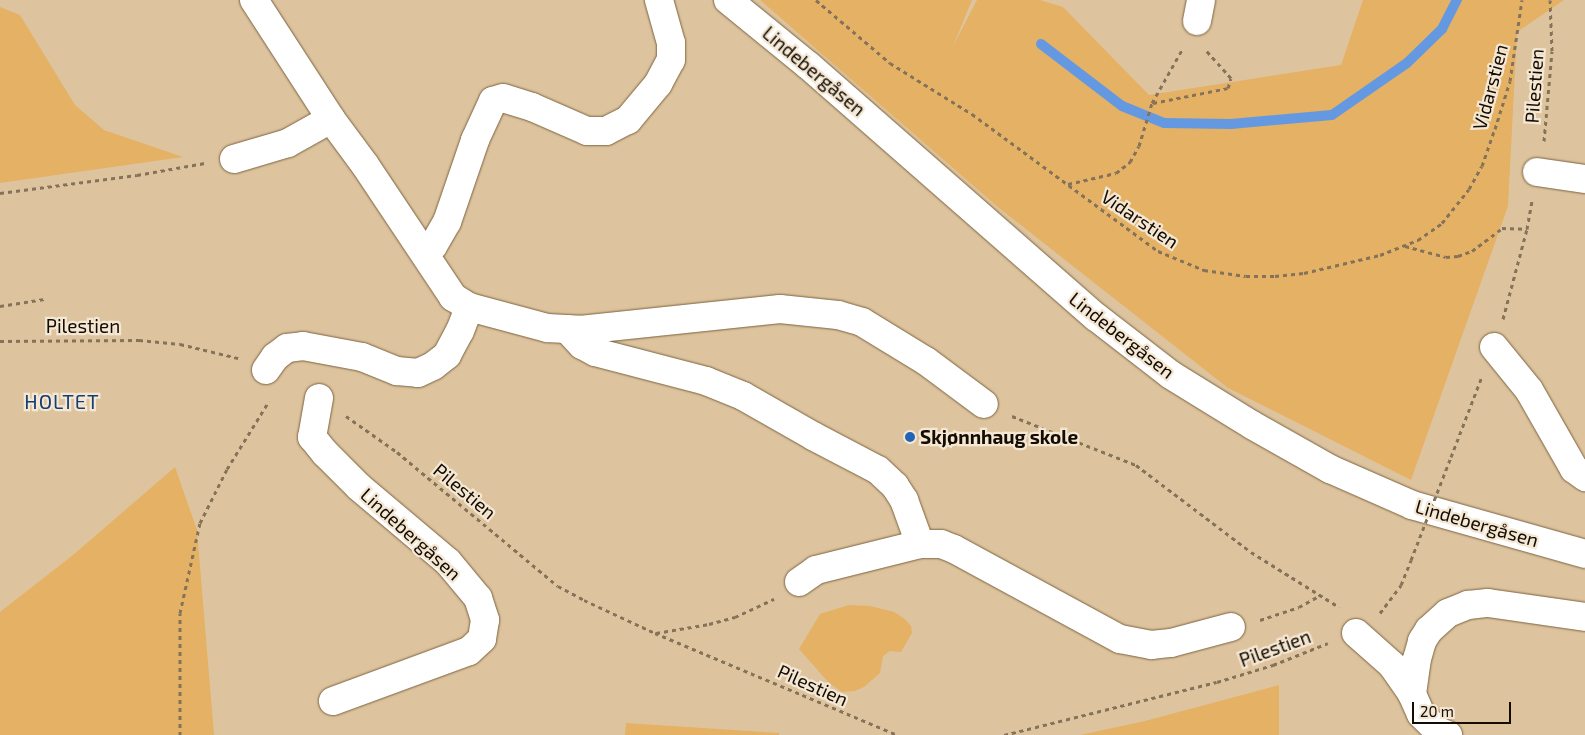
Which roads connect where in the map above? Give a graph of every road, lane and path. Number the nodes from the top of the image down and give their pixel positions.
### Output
1 (254, 0) edge
2 (658, 0) edge
3 (728, 0) edge
4 (816, 0) edge
5 (1522, 0) edge
6 (1550, 0) edge
7 (1197, 17) edge
8 (1152, 104) junction
9 (331, 119) junction
10 (234, 159) joint
11 (1537, 172) joint
12 (1585, 179) edge
13 (1068, 185) junction
14 (0, 193) edge
15 (1527, 229) dead end
16 (1404, 246) junction
17 (425, 254) junction
18 (44, 299) dead end
19 (0, 306) edge
20 (470, 307) junction
21 (566, 329) junction
22 (0, 341) edge
23 (1494, 347) dead end
24 (266, 370) joint
25 (319, 398) joint
26 (270, 400) dead end
27 (984, 404) joint
28 (1451, 457) dead end
29 (1585, 477) edge
30 (920, 544) junction
31 (1585, 553) edge
32 (799, 582) joint
33 (1585, 617) edge
34 (1231, 627) joint
35 (655, 633) junction
36 (1356, 633) junction
37 (333, 701) dead end
38 (1418, 714) edge
39 (180, 735) edge
40 (898, 735) edge
41 (1004, 735) edge
42 (1448, 735) edge

1 - 9 street
2 - 17 street
3 - 31 street, Lindebergåsen
4 - 13 path, Vidarstien
5 - 16 path, Vidarstien
6 - 11 path, Pilestien
7 - 8 path
7 - 8 path
8 - 13 path
9 - 10 street
9 - 17 street
10 - 14 path
11 - 12 street
13 - 16 path, Vidarstien
15 - 16 path
17 - 20 street
18 - 19 path
20 - 21 street
20 - 24 street
21 - 27 street
21 - 30 street
22 - 24 path, Pilestien
23 - 29 street
25 - 35 path, Pilestien
25 - 37 street, Lindebergåsen
26 - 39 path
27 - 34 path
28 - 36 path, Pilestien, bridge
30 - 32 street
30 - 34 street
32 - 35 path
33 - 38 street
35 - 40 path, Pilestien
36 - 38 street
36 - 41 path, Pilestien
38 - 42 street

